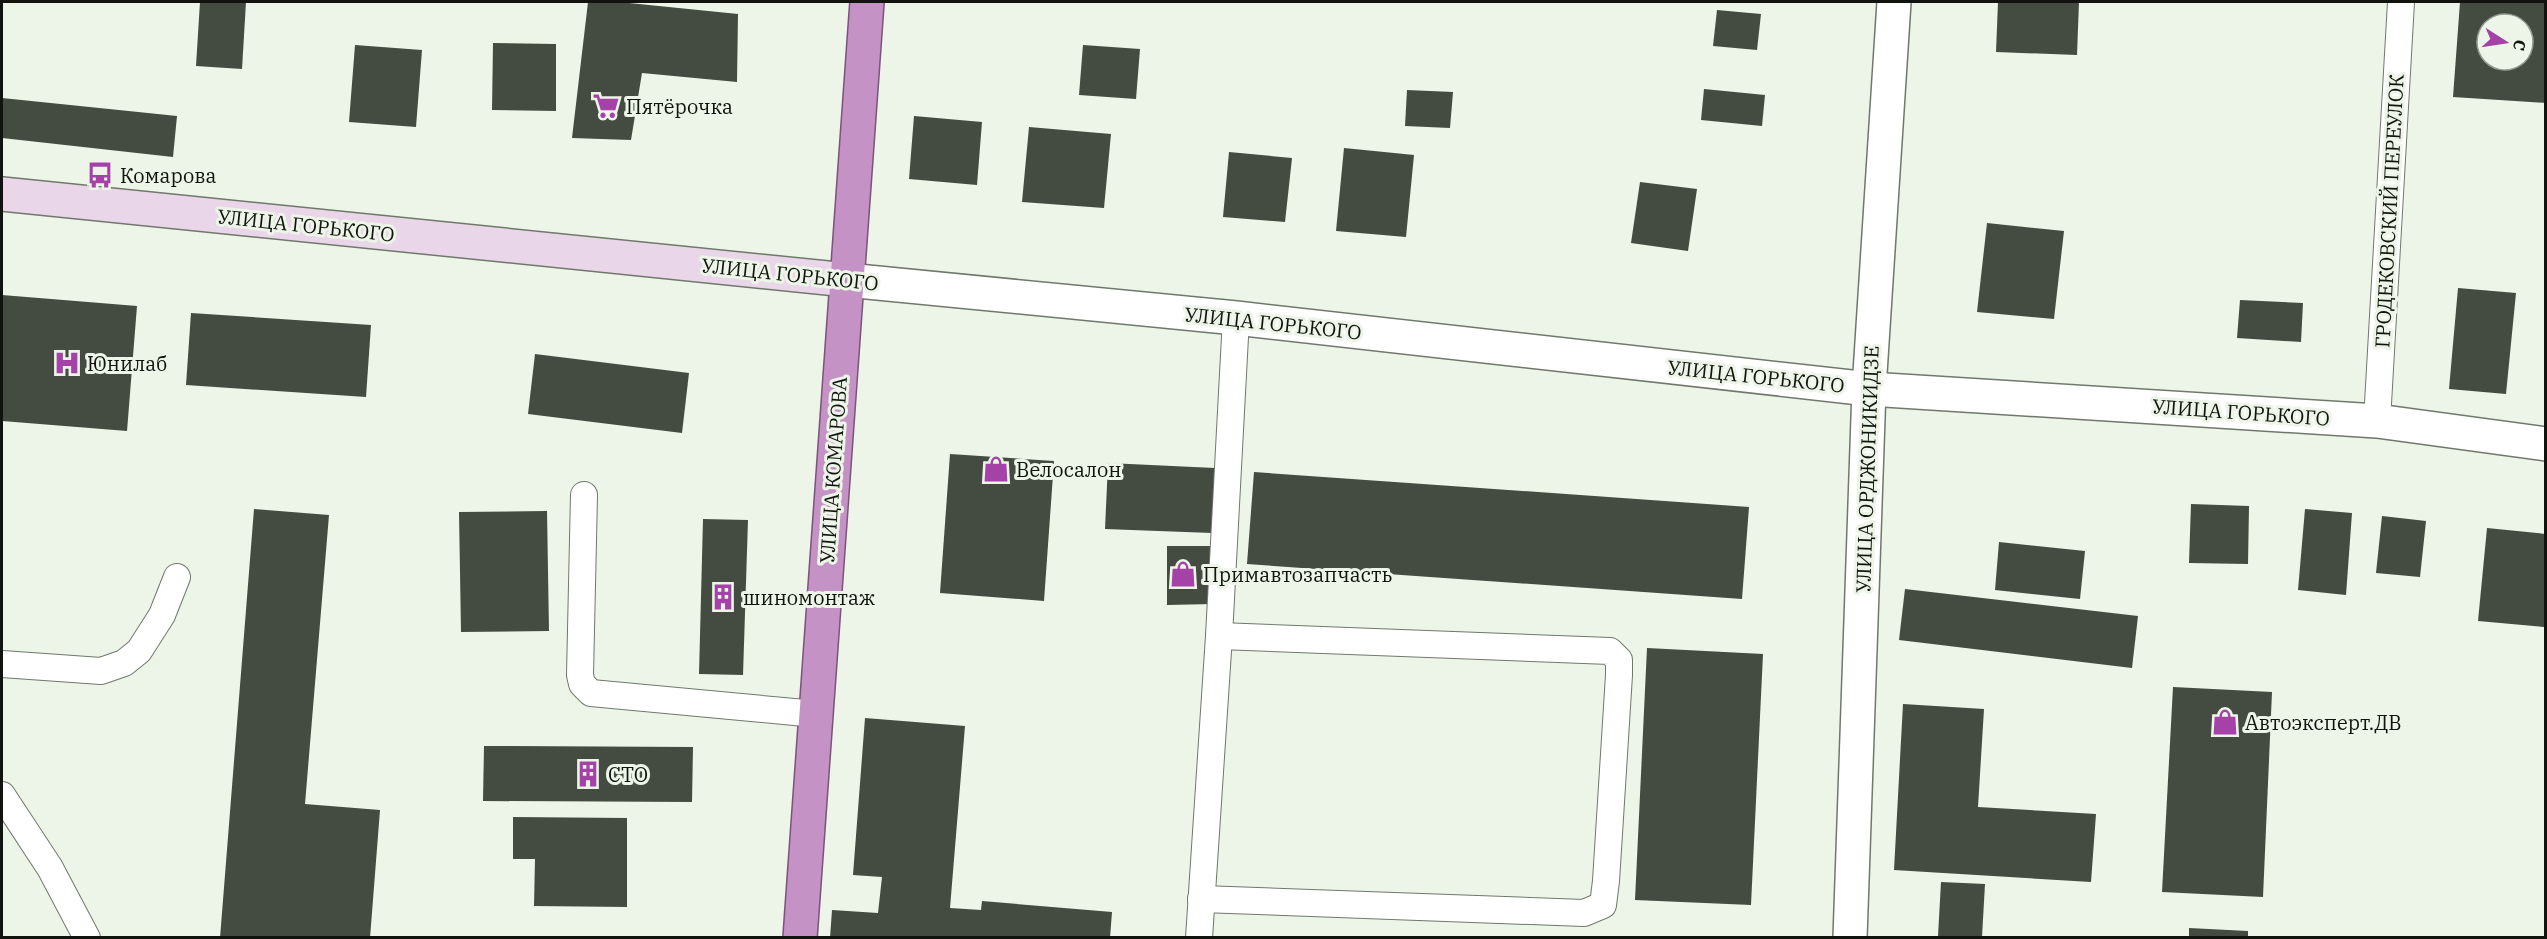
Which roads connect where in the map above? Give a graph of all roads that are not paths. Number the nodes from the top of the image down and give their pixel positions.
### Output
1 (867, 2) edge
2 (1894, 2) edge
3 (2401, 2) edge
4 (2, 194) edge
5 (847, 279) junction
6 (1236, 318) junction
7 (1869, 389) junction
8 (2377, 420) junction
9 (2546, 444) edge
10 (584, 495) dead end
11 (177, 577) dead end
12 (1219, 636) junction
13 (2, 664) edge
14 (816, 714) junction
15 (2, 795) edge
16 (1201, 899) junction
17 (87, 938) edge
18 (800, 938) edge
19 (1199, 938) edge
20 (1850, 938) edge

1 - 5 highway, УЛИЦА КОМАРОВА
2 - 7 street, УЛИЦА ОРДЖОНИКИДЗЕ
3 - 8 lane, ГРОДЕКОВСКИЙ ПЕРЕУЛОК
4 - 5 main road, УЛИЦА ГОРЬКОГО
5 - 6 street, УЛИЦА ГОРЬКОГО
5 - 14 highway, УЛИЦА КОМАРОВА
6 - 7 street, УЛИЦА ГОРЬКОГО
6 - 12 lane
7 - 8 street, УЛИЦА ГОРЬКОГО
7 - 20 street, УЛИЦА ОРДЖОНИКИДЗЕ
8 - 9 street, УЛИЦА ГОРЬКОГО
10 - 14 lane
11 - 13 lane
12 - 16 lane
12 - 16 lane
14 - 18 highway, УЛИЦА КОМАРОВА
15 - 17 lane
16 - 19 lane

